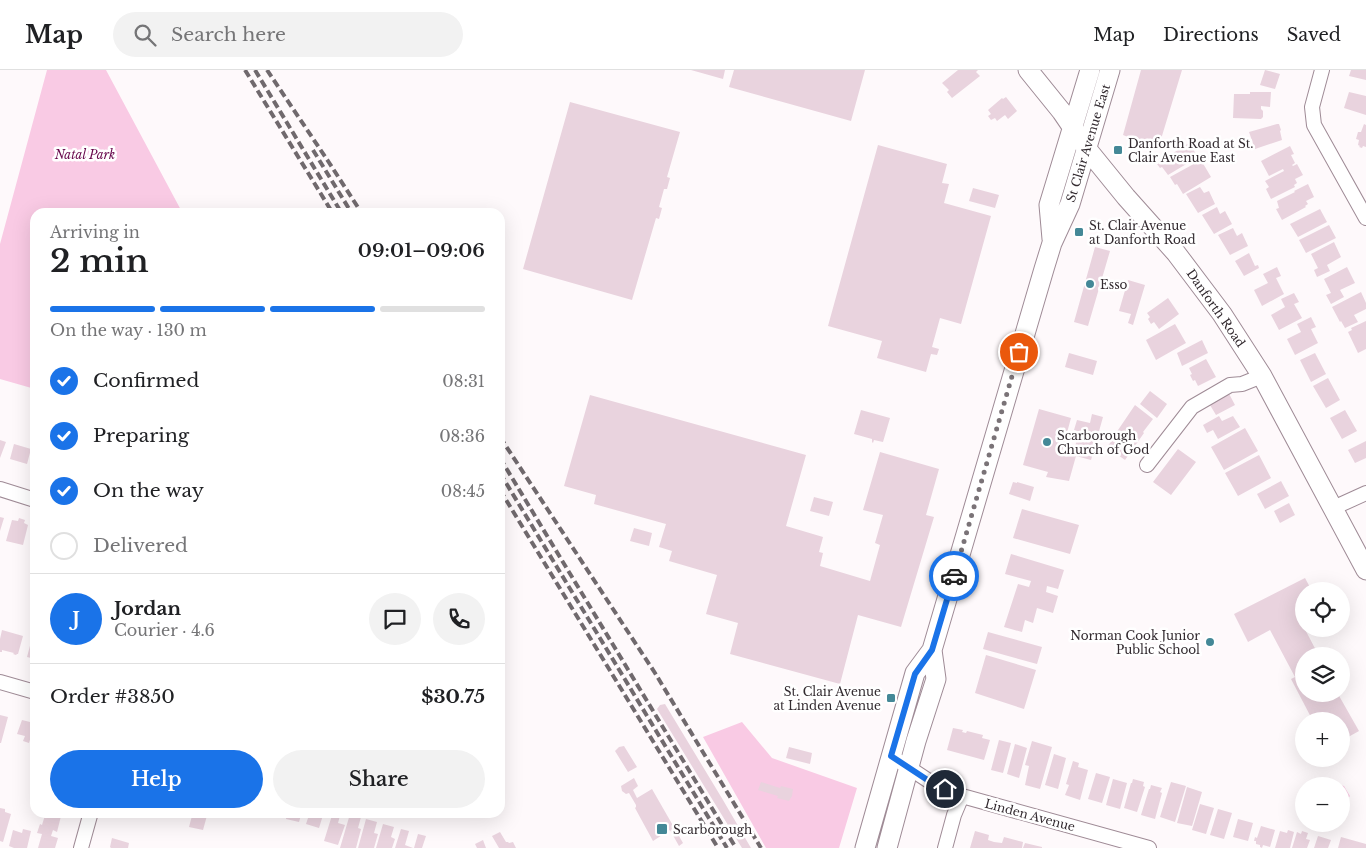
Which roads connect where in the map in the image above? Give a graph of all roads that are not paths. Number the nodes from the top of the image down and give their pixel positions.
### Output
1 (1028, 70) edge
2 (1090, 70) edge
3 (1110, 70) edge
4 (1322, 70) edge
5 (1073, 128) junction
6 (1087, 149) junction
7 (1366, 218) edge
8 (1052, 243) junction
9 (1262, 376) junction
10 (1147, 465) dead end
11 (0, 489) edge
12 (1366, 493) edge
13 (30, 498) edge
14 (1333, 508) junction
15 (1366, 570) edge
16 (932, 650) junction
17 (0, 682) edge
18 (30, 691) edge
19 (891, 756) junction
20 (909, 768) junction
21 (962, 796) junction
22 (90, 818) edge
23 (81, 848) edge
24 (865, 848) edge
25 (887, 848) edge
26 (945, 848) edge
27 (1149, 848) edge

1 - 5 main road, Danforth Road
2 - 5 main road, St Clair Avenue East
3 - 6 main road, St Clair Avenue East
4 - 7 street
5 - 6 main road, Danforth Road
5 - 8 main road, St Clair Avenue East
6 - 8 main road, St Clair Avenue East
6 - 9 main road, Danforth Road
8 - 16 main road, St Clair Avenue East
9 - 10 street
9 - 14 main road, Danforth Road
11 - 13 street
12 - 14 street
14 - 15 main road, Danforth Road
16 - 19 main road, St Clair Avenue East
16 - 20 main road, St Clair Avenue East
17 - 18 street
19 - 20 street, Linden Avenue
19 - 24 main road, St Clair Avenue East
20 - 21 street, Linden Avenue
20 - 25 main road, St Clair Avenue East
21 - 26 street
21 - 27 street, Linden Avenue
22 - 23 street

